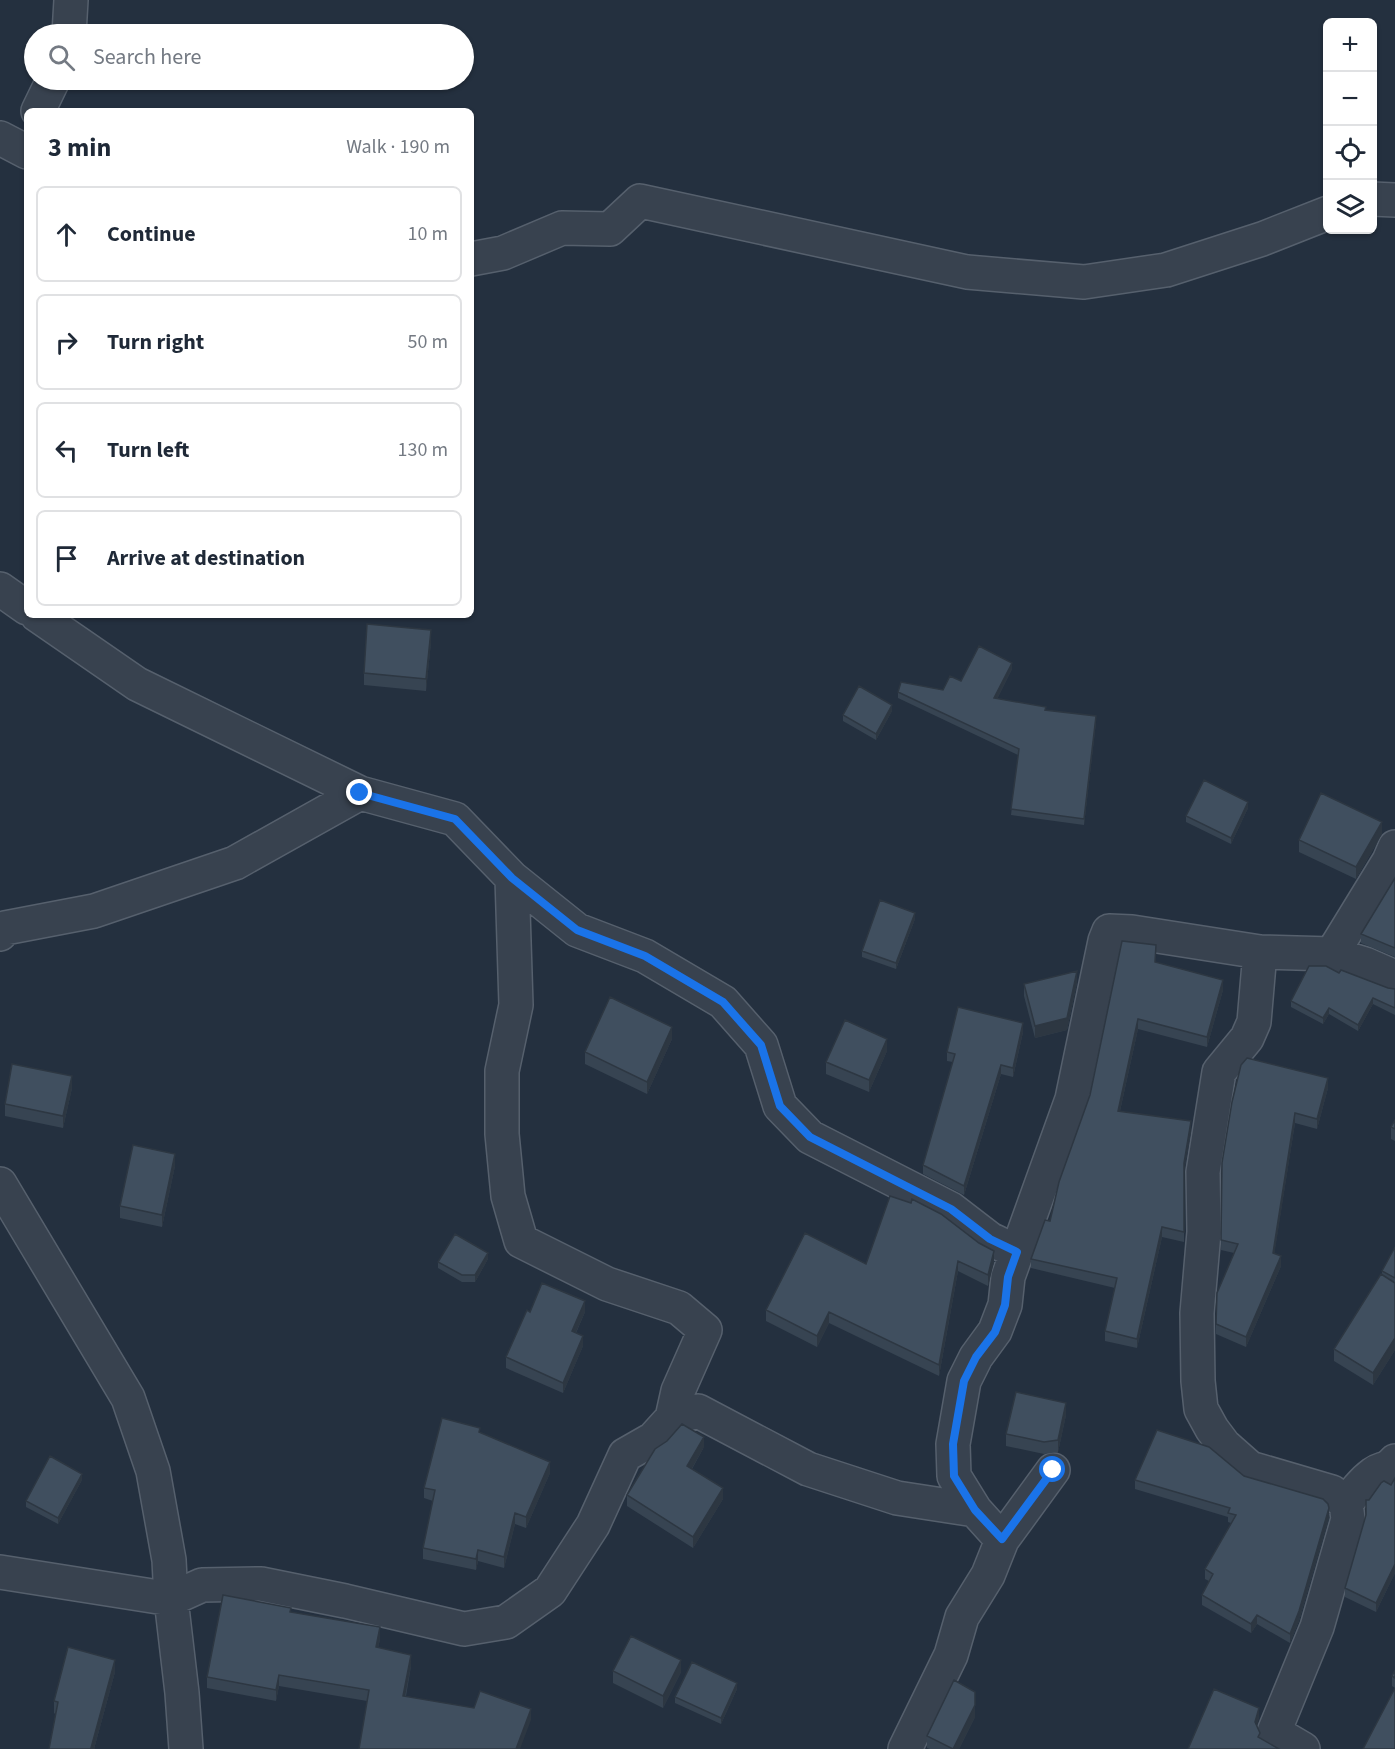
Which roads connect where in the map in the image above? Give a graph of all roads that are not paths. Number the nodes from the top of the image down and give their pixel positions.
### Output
1 (71, 0) edge
2 (70, 24) edge
3 (48, 90) edge
4 (39, 108) edge
5 (1377, 199) edge
6 (1395, 200) edge
7 (1323, 215) edge
8 (474, 258) edge
9 (0, 590) edge
10 (24, 606) edge
11 (41, 618) edge
12 (360, 793) junction
13 (1395, 847) edge
14 (512, 878) junction
15 (0, 934) edge
16 (1260, 952) junction
17 (1332, 954) junction
18 (1395, 977) edge
19 (0, 1184) edge
20 (1017, 1252) junction
21 (672, 1418) junction
22 (1395, 1461) edge
23 (1053, 1470) dead end
24 (1346, 1504) junction
25 (975, 1510) junction
26 (1002, 1539) junction
27 (0, 1572) edge
28 (171, 1599) junction
29 (1270, 1740) edge
30 (186, 1749) edge
31 (905, 1749) edge
32 (1303, 1749) edge

1 - 2 street
3 - 4 street
5 - 6 street
7 - 8 street
9 - 10 street
11 - 12 street
12 - 14 street
12 - 15 street
13 - 17 street
14 - 20 street
14 - 21 street
16 - 17 street
16 - 20 street
16 - 24 street
17 - 18 street
19 - 28 street
20 - 25 street
21 - 25 street
21 - 28 street
22 - 24 street
23 - 26 street
24 - 29 street
25 - 26 street
26 - 31 street
27 - 28 street
28 - 30 street
29 - 32 street

